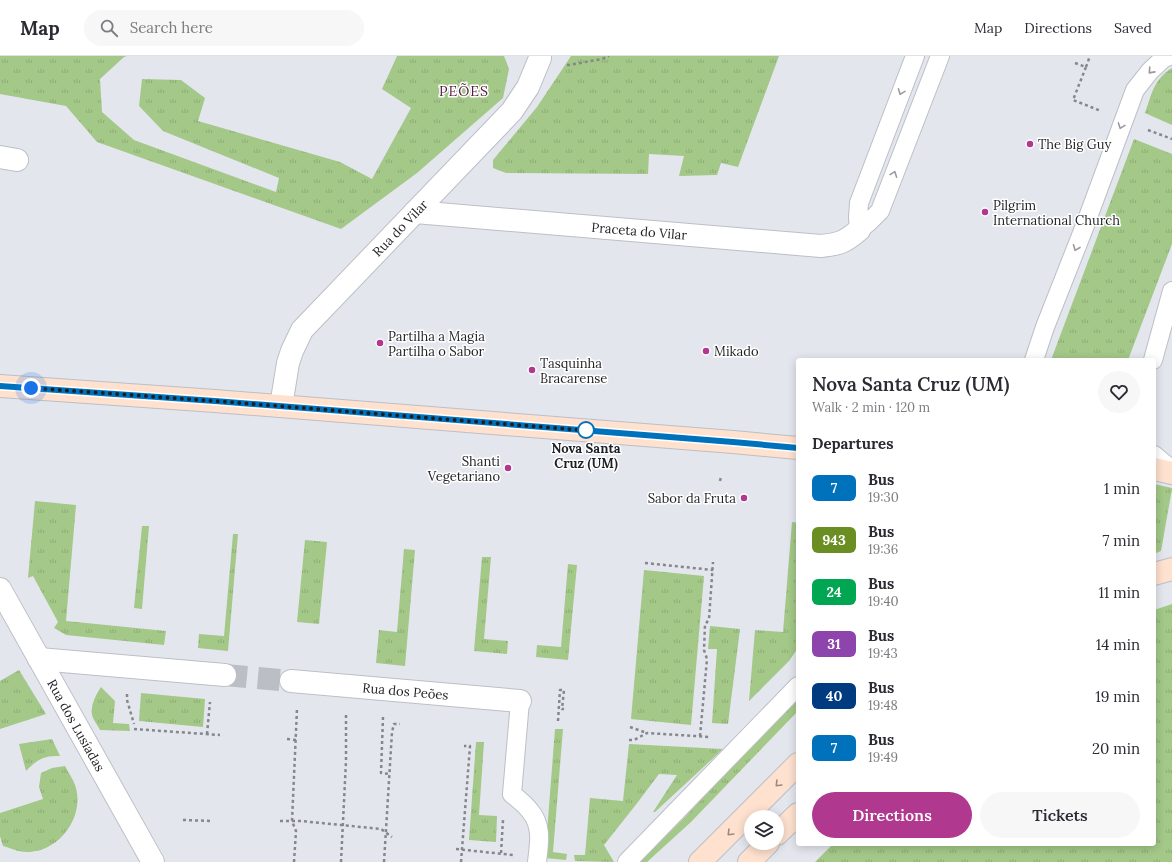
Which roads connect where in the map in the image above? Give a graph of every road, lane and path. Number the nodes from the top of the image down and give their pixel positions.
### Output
1 (609, 56) edge
2 (915, 56) edge
3 (940, 56) edge
4 (1090, 56) edge
5 (1170, 56) edge
6 (540, 57) edge
7 (1075, 63) dead end
8 (1086, 67) junction
9 (1094, 108) dead end
10 (415, 212) junction
11 (859, 230) junction
12 (1172, 291) edge
13 (1172, 323) edge
14 (1035, 358) edge
15 (1154, 358) edge
16 (0, 386) edge
17 (281, 406) junction
18 (796, 448) edge
19 (1156, 457) edge
20 (1156, 469) edge
21 (1172, 470) edge
22 (1172, 473) edge
23 (721, 477) dead end
24 (720, 481) dead end
25 (713, 562) dead end
26 (645, 563) dead end
27 (1172, 569) edge
28 (713, 570) junction
29 (1156, 573) edge
30 (0, 589) edge
31 (39, 659) junction
32 (225, 675) tunnel mouth
33 (292, 681) tunnel mouth
34 (796, 688) edge
35 (126, 692) dead end
36 (210, 698) dead end
37 (520, 701) joint
38 (297, 707) dead end
39 (345, 708) dead end
40 (564, 709) dead end
41 (383, 712) dead end
42 (558, 721) dead end
43 (134, 724) dead end
44 (400, 724) dead end
45 (630, 727) dead end
46 (134, 729) dead end
47 (647, 733) junction
48 (207, 734) junction
49 (220, 735) dead end
50 (700, 736) junction
51 (710, 737) dead end
52 (287, 739) dead end
53 (296, 740) junction
54 (629, 740) dead end
55 (464, 746) dead end
56 (796, 766) edge
57 (389, 774) junction
58 (796, 816) edge
59 (503, 817) dead end
60 (183, 820) dead end
61 (213, 821) dead end
62 (280, 821) dead end
63 (292, 821) junction
64 (342, 826) junction
65 (784, 827) edge
66 (386, 833) junction
67 (392, 837) dead end
68 (456, 849) dead end
69 (462, 850) junction
70 (761, 850) edge
71 (501, 853) junction
72 (514, 855) dead end
73 (151, 862) edge
74 (294, 862) edge
75 (341, 862) edge
76 (384, 862) edge
77 (461, 862) edge
78 (537, 862) edge
79 (627, 862) edge
80 (700, 862) edge
81 (749, 862) edge

1 - 6 path
2 -> 11 lane
11 -> 3 lane, Praceta do Vilar
4 - 8 path
5 -> 14 lane
6 - 10 street, Rua do Vilar
7 - 8 path
8 - 9 path
10 - 11 street, Praceta do Vilar
10 - 17 street, Rua do Vilar
12 - 15 lane
13 - 15 lane
16 - 17 street
17 - 18 street
19 - 21 lane
20 - 22 street
23 - 24 path
25 - 28 path
26 - 28 path
27 - 29 street
28 - 50 path
30 - 31 street, Rua dos Lusíadas
31 - 32 street
31 - 73 street, Rua dos Lusíadas
33 - 37 street, Rua dos Peões
34 - 79 lane
35 - 43 path
36 - 48 path
37 - 78 lane
38 - 53 path
39 - 64 path
40 - 42 path
41 - 57 path
44 - 57 path
45 - 47 path
46 - 48 path
47 - 50 path
47 - 54 path
48 - 49 path
50 - 51 path
52 - 53 path
53 - 63 path
55 - 69 path
56 -> 80 street
57 - 66 path
58 - 65 street
59 - 71 path
60 - 61 path
62 - 63 path
63 - 64 path
63 - 74 path
64 - 66 path
64 - 75 path
66 - 67 path
66 - 76 path
68 - 69 path
69 - 71 path
69 - 77 path
70 - 81 street
71 - 72 path

